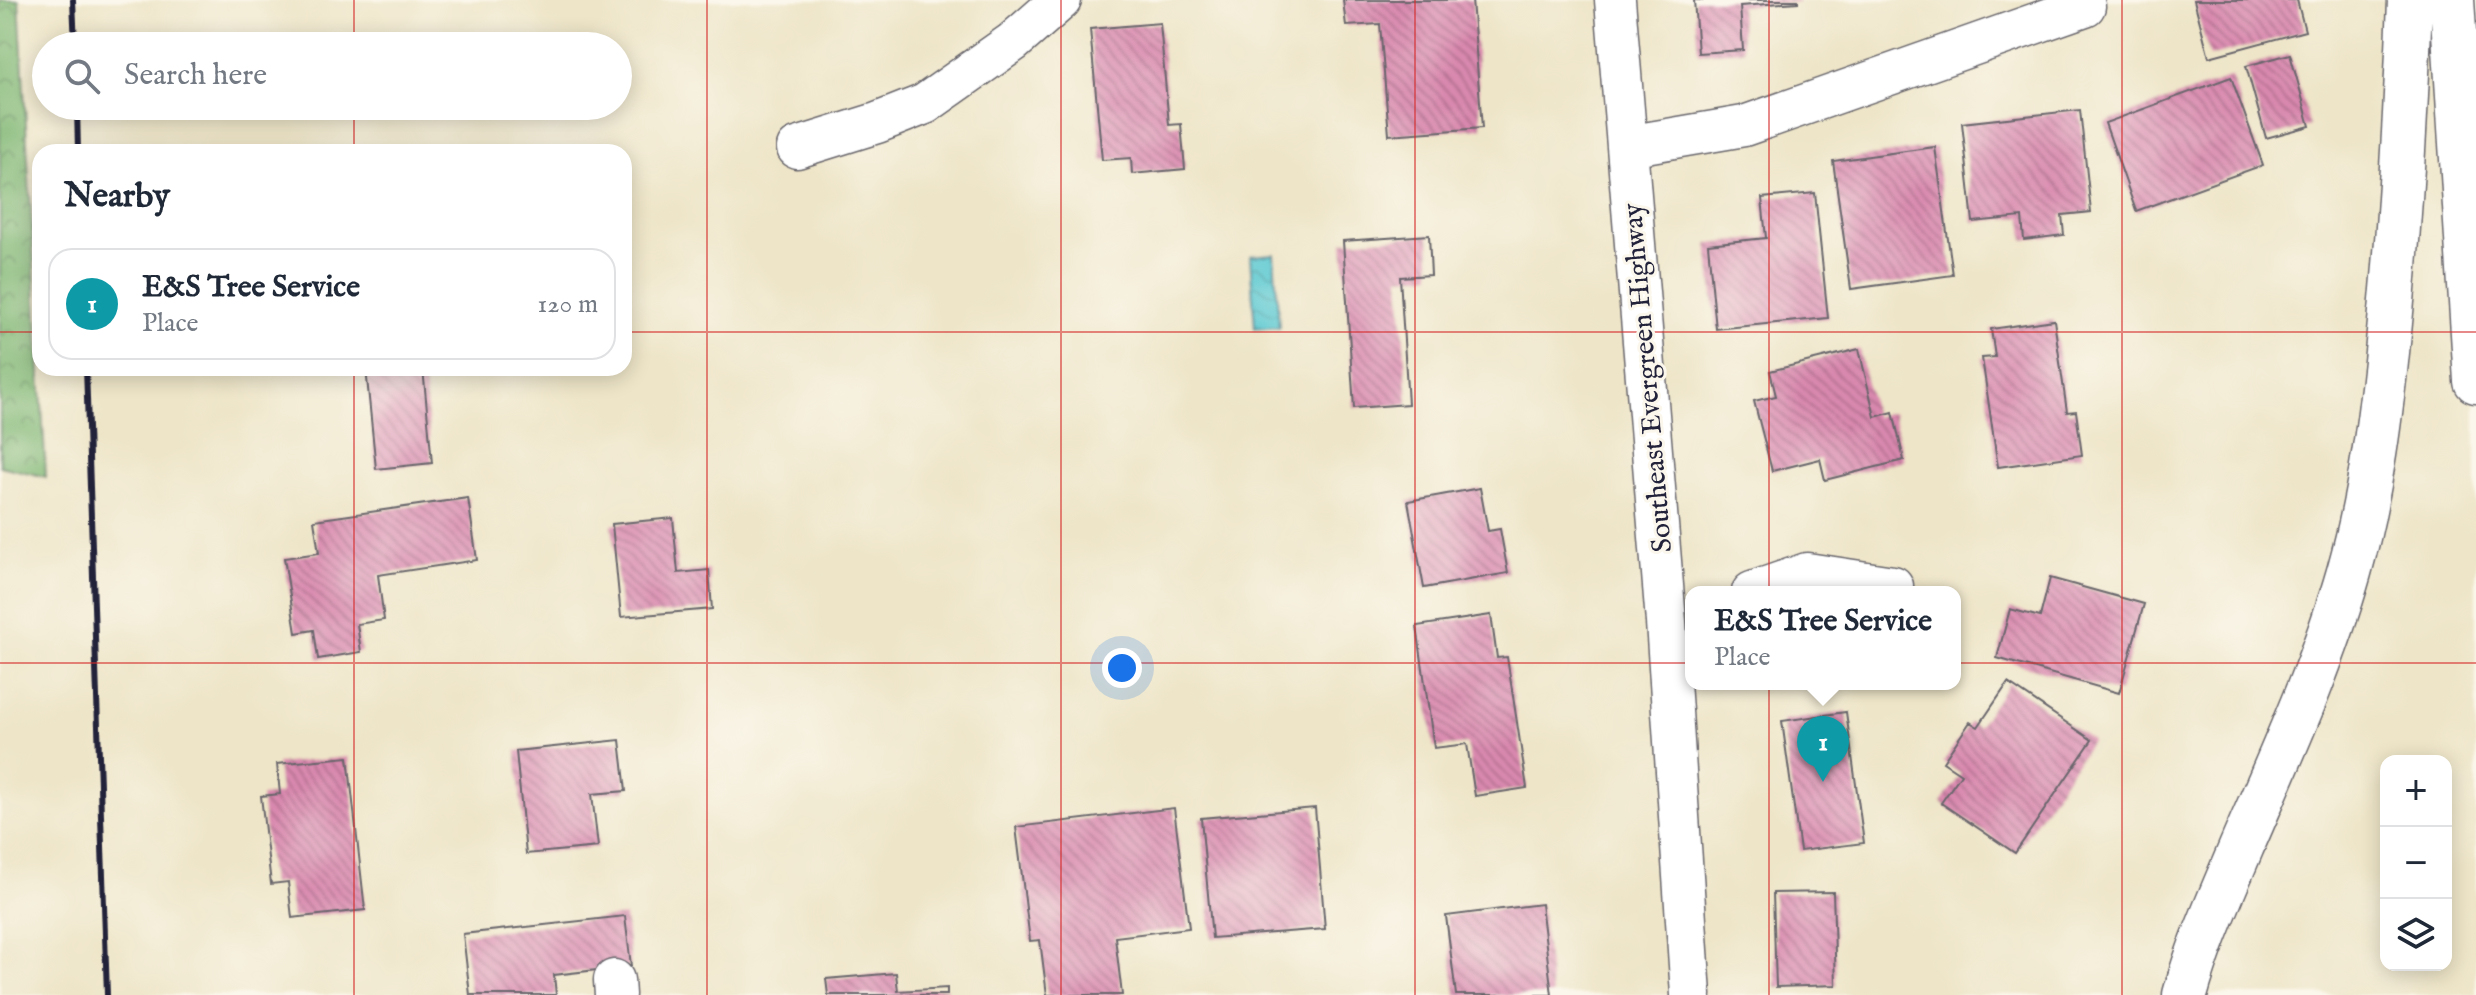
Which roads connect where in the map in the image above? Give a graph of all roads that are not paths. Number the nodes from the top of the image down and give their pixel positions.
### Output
1 (1061, 0) edge
2 (1615, 0) edge
3 (2410, 0) edge
4 (2452, 0) edge
5 (2085, 6) dead end
6 (1627, 146) junction
7 (797, 148) dead end
8 (2476, 381) edge
9 (1769, 586) edge
10 (1893, 586) dead end
11 (1679, 617) edge
12 (1691, 995) edge
13 (2185, 995) edge

1 - 7 street
2 - 6 street, Southeast Evergreen Highway
3 - 13 highway
4 - 8 highway
5 - 6 street
6 - 11 street, Southeast Evergreen Highway
9 - 10 street
11 - 12 street, Southeast Evergreen Highway

